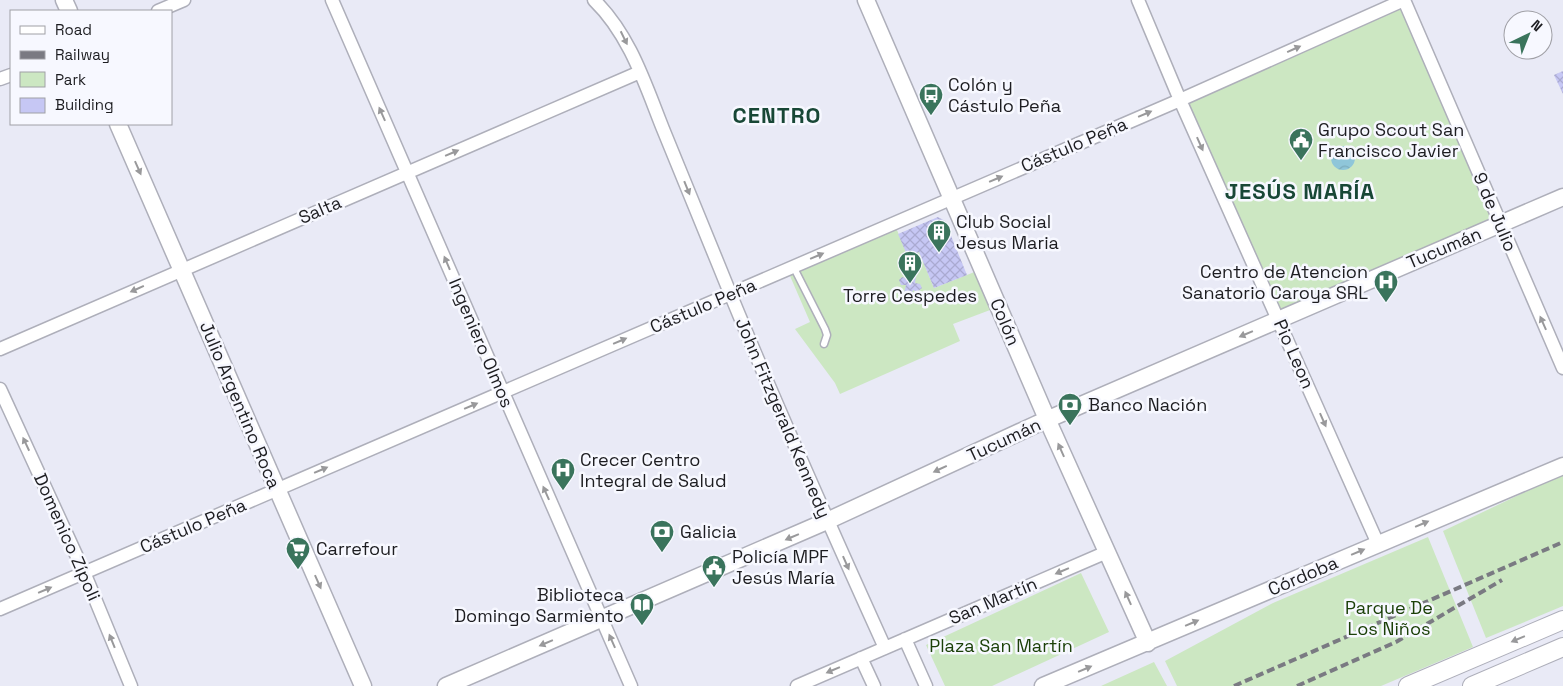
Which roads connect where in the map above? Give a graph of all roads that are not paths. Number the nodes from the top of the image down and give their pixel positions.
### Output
1 (184, 0) edge
2 (332, 0) edge
3 (594, 0) edge
4 (866, 0) edge
5 (1138, 0) edge
6 (1404, 0) edge
7 (160, 10) edge
8 (640, 72) junction
9 (1180, 100) junction
10 (118, 125) edge
11 (407, 172) junction
12 (1563, 197) edge
13 (951, 198) junction
14 (1500, 224) junction
15 (793, 266) junction
16 (182, 270) junction
17 (730, 294) junction
18 (1279, 320) junction
19 (824, 344) dead end
20 (0, 349) edge
21 (1563, 368) edge
22 (0, 389) edge
23 (502, 392) junction
24 (1048, 420) junction
25 (1563, 466) edge
26 (277, 489) junction
27 (828, 521) junction
28 (1378, 544) junction
29 (1107, 552) junction
30 (84, 572) junction
31 (0, 609) edge
32 (602, 619) junction
33 (1563, 620) edge
34 (906, 639) junction
35 (1148, 643) junction
36 (1563, 647) edge
37 (885, 648) junction
38 (861, 658) junction
39 (1434, 681) edge
40 (131, 686) edge
41 (363, 686) edge
42 (446, 686) edge
43 (632, 686) edge
44 (797, 686) edge
45 (874, 686) edge
46 (926, 686) edge
47 (1044, 686) edge
48 (1408, 686) edge
49 (1472, 686) edge

1 - 7 street
11 -> 2 street, Ingeniero Olmos
3 -> 8 street, John Fitzgerald Kennedy
4 - 13 street, Colón
5 - 9 street, Pio Leon
9 -> 6 street, Cástulo Peña
6 - 14 street, 9 de Julio
11 -> 8 street, Salta
8 -> 17 street, John Fitzgerald Kennedy
13 -> 9 street, Cástulo Peña
9 -> 18 street, Pio Leon
10 -> 16 street, Julio Argentino Roca
11 - 16 street, Salta
23 -> 11 street, Ingeniero Olmos
12 - 14 street, Tucumán
15 -> 13 street, Cástulo Peña
13 - 24 street, Colón
14 - 18 street, Tucumán
21 -> 14 street, 9 de Julio
15 - 17 street, Cástulo Peña
15 - 19 lane
16 -> 20 street, Salta
16 - 26 street, Julio Argentino Roca
23 -> 17 street, Cástulo Peña
17 - 27 street, John Fitzgerald Kennedy
18 -> 24 street, Tucumán
18 -> 28 street, Pio Leon
30 -> 22 street, Domenico Zípoli
26 -> 23 street, Cástulo Peña
32 -> 23 street, Ingeniero Olmos
24 -> 27 street, Tucumán
29 -> 24 street, Colón
28 -> 25 street, Córdoba
26 - 30 street, Cástulo Peña
26 -> 41 street, Julio Argentino Roca
27 -> 32 street, Tucumán
27 -> 37 street, John Fitzgerald Kennedy
35 -> 28 street, Córdoba
29 -> 34 street, San Martín
35 -> 29 street, Colón
31 -> 30 street, Cástulo Peña
40 -> 30 street, Domenico Zípoli
32 -> 42 street, Tucumán
43 -> 32 street, Ingeniero Olmos
33 -> 39 main road
34 - 37 street, San Martín
34 - 46 street
47 -> 35 street, Córdoba
36 - 49 main road
37 - 38 street, San Martín
38 -> 44 street, San Martín
38 - 45 street
39 - 48 main road

